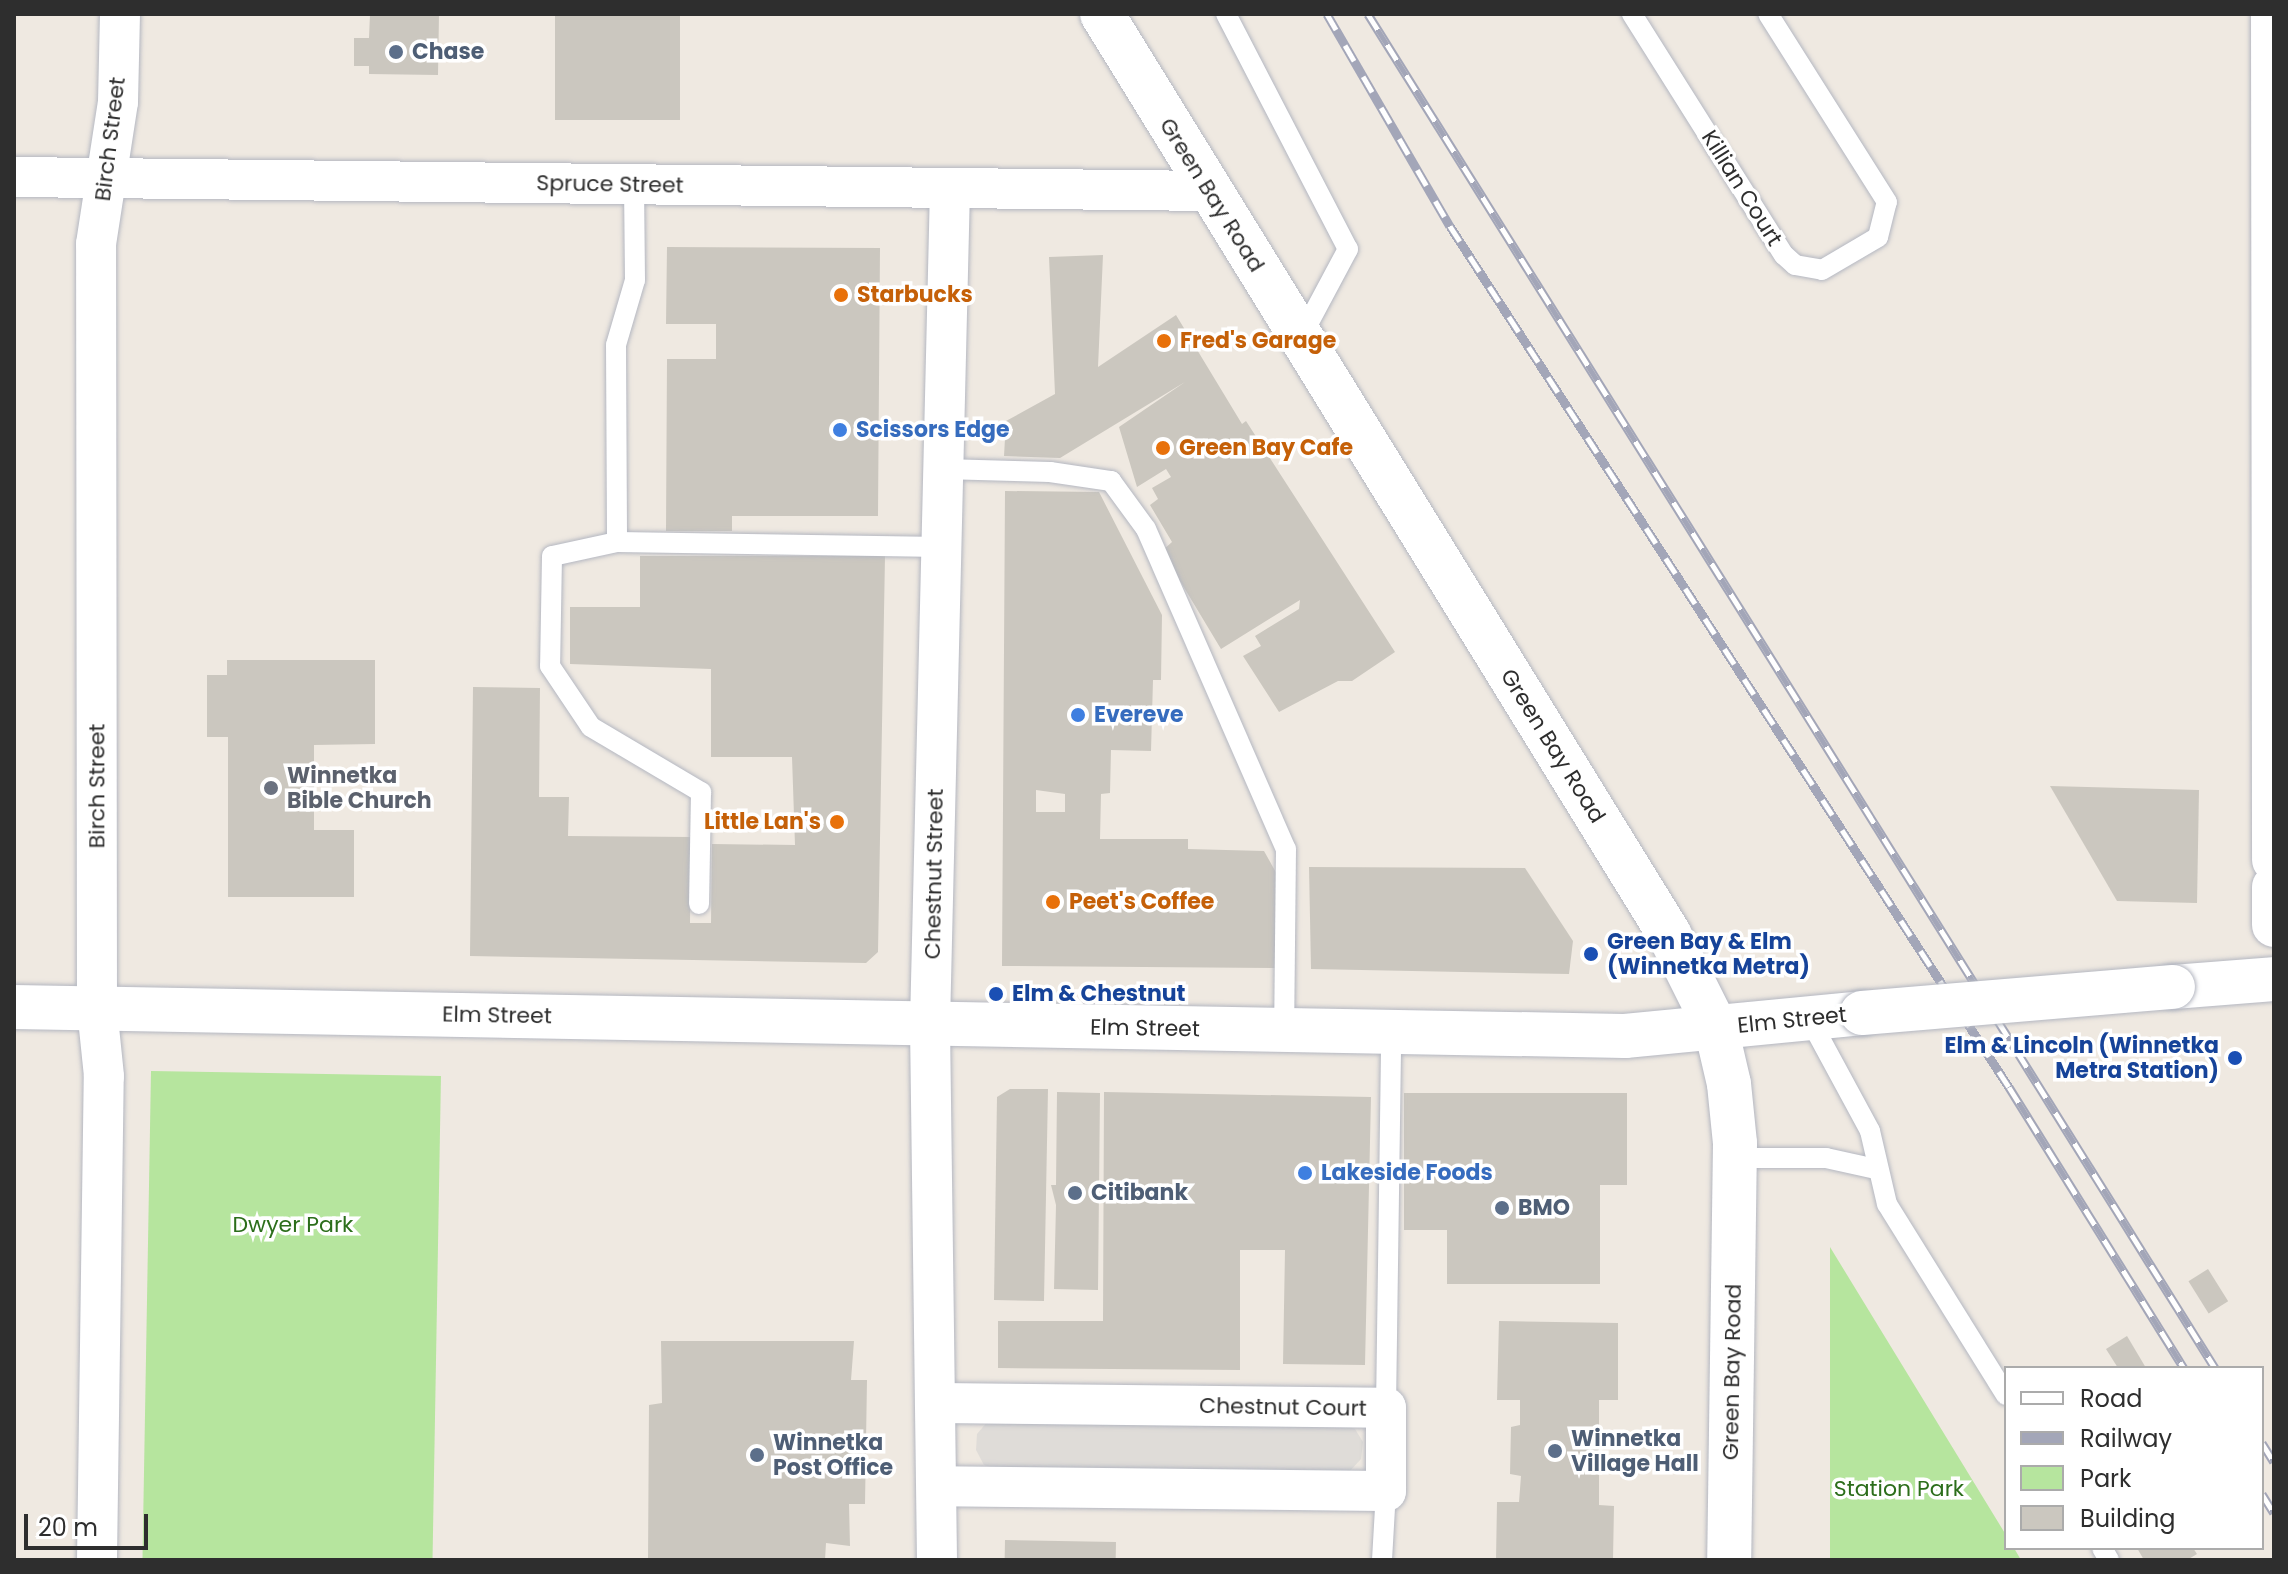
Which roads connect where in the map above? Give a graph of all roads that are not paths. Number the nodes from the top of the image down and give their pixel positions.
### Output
1 (120, 14) edge
2 (1102, 14) edge
3 (1226, 14) edge
4 (1632, 14) edge
5 (1768, 14) edge
6 (2273, 14) edge
7 (14, 177) edge
8 (105, 178) junction
9 (634, 184) junction
10 (950, 188) junction
11 (1206, 191) junction
12 (1301, 337) junction
13 (943, 469) junction
14 (617, 542) junction
15 (942, 547) junction
16 (2274, 860) edge
17 (2274, 887) edge
18 (699, 904) dead end
19 (2274, 925) edge
20 (2274, 979) edge
21 (14, 1007) edge
22 (97, 1008) junction
23 (1810, 1020) junction
24 (930, 1024) junction
25 (1716, 1028) junction
26 (1284, 1031) junction
27 (1391, 1032) junction
28 (1735, 1158) junction
29 (1876, 1169) junction
30 (2004, 1392) edge
31 (936, 1403) junction
32 (1386, 1408) junction
33 (938, 1486) junction
34 (1386, 1491) junction
35 (97, 1560) edge
36 (937, 1560) edge
37 (1382, 1560) edge
38 (1729, 1560) edge

1 - 8 street, Birch Street
2 - 11 street, Green Bay Road
3 - 12 lane
4 - 5 lane, Killian Court
6 - 16 street
7 - 8 street, Spruce Street
8 - 9 street, Spruce Street
8 - 22 street, Birch Street
9 - 10 street, Spruce Street
9 - 14 lane
10 - 11 street, Spruce Street
10 - 13 street, Chestnut Street
11 - 12 street, Green Bay Road
12 - 25 street, Green Bay Road
13 - 15 street, Chestnut Street
13 - 26 lane
14 - 15 lane
14 - 18 lane
15 - 24 street, Chestnut Street
17 - 19 street
20 - 23 street, Elm Street, bridge
21 - 22 street, Elm Street
22 - 24 street, Elm Street
22 - 35 street, Birch Street
23 - 25 street, Elm Street
23 - 29 lane
24 - 26 street, Elm Street
24 - 31 street, Chestnut Street
25 - 27 street, Elm Street
25 - 28 street, Green Bay Road
26 - 27 street, Elm Street
27 - 32 lane
28 - 29 lane
28 - 38 street, Green Bay Road
29 - 30 lane
31 - 32 street, Chestnut Court
31 - 33 street, Chestnut Street
32 - 34 street, Chestnut Court
33 - 34 street
33 - 36 street, Chestnut Street
34 - 37 lane

